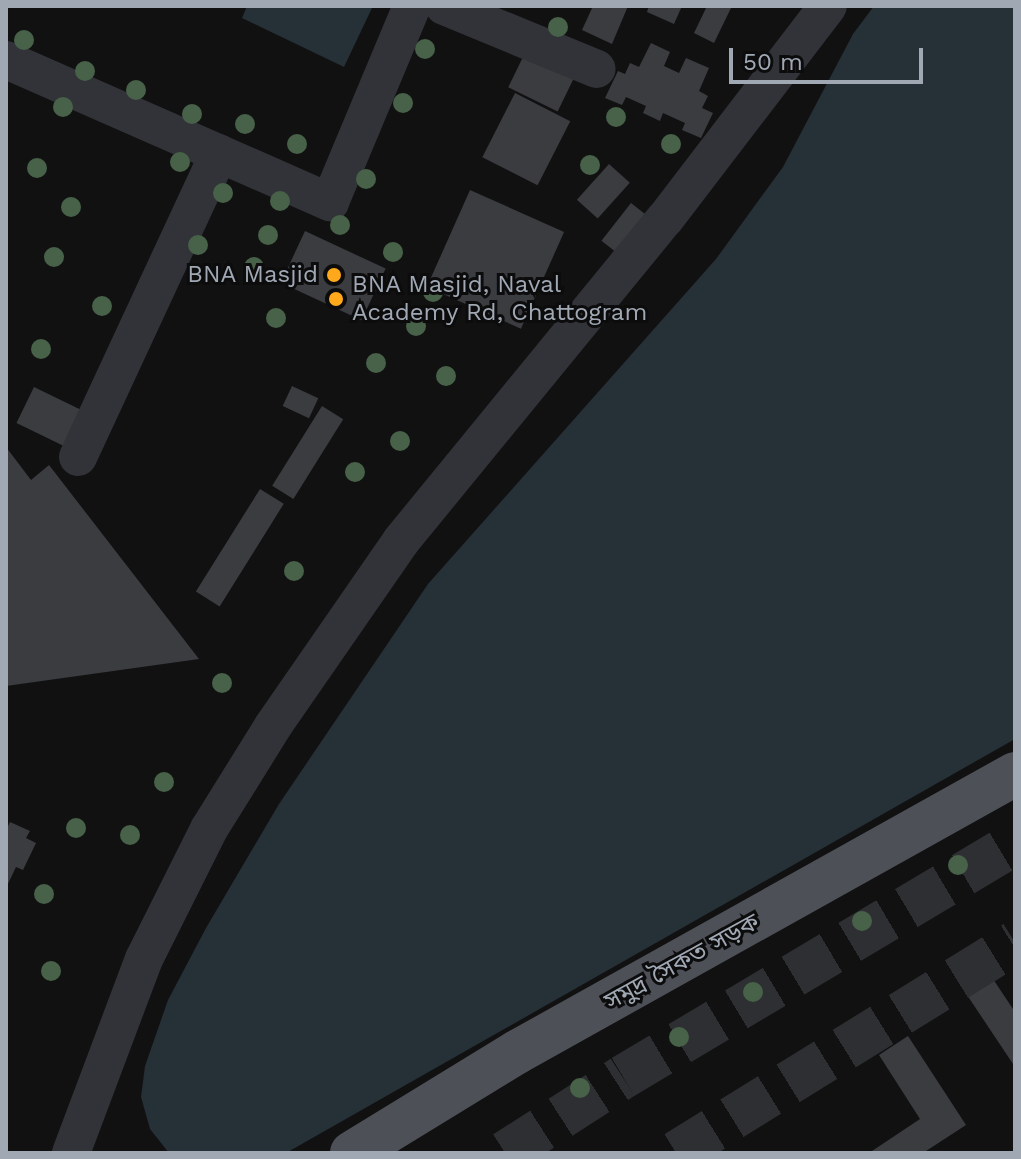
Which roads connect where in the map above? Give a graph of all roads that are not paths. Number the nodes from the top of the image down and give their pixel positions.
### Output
1 (412, 6) edge
2 (444, 6) edge
3 (828, 6) edge
4 (6, 60) edge
5 (597, 69) dead end
6 (219, 153) junction
7 (78, 457) dead end
8 (1015, 774) edge
9 (71, 1153) edge
10 (352, 1153) edge

1 - 6 lane
2 - 5 lane
3 - 9 lane
4 - 6 lane
6 - 7 lane
8 - 10 main road, সমুদ্র সৈকত সড়ক

